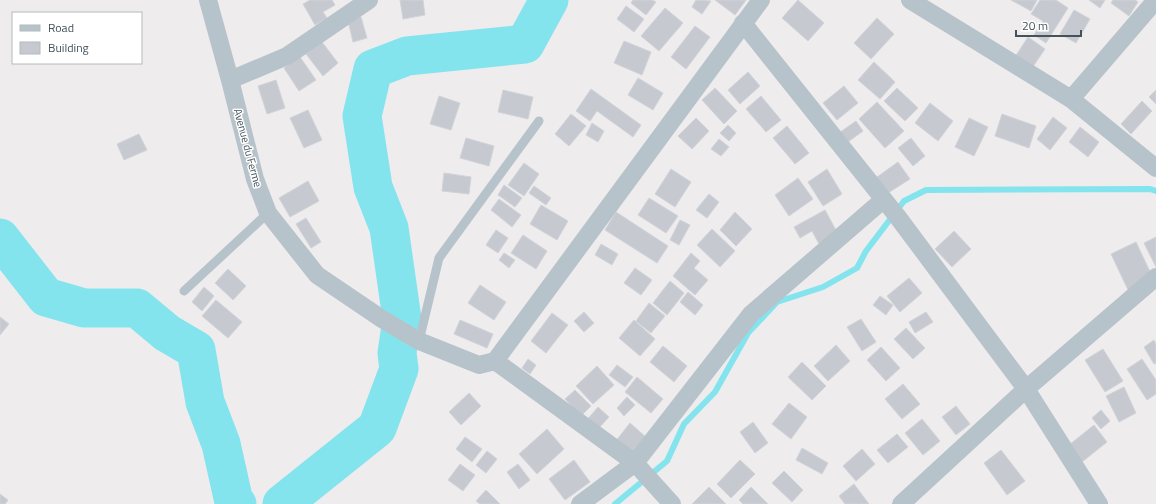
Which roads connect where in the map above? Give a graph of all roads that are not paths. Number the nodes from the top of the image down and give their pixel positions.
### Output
1 (208, 0) edge
2 (369, 0) edge
3 (762, 0) edge
4 (910, 0) edge
5 (1156, 0) edge
6 (743, 23) junction
7 (230, 80) junction
8 (1071, 99) junction
9 (539, 121) dead end
10 (1156, 168) edge
11 (890, 208) junction
12 (268, 213) junction
13 (1156, 277) edge
14 (184, 291) dead end
15 (416, 340) junction
16 (495, 361) junction
17 (1026, 389) junction
18 (644, 472) junction
19 (580, 504) edge
20 (672, 504) edge
21 (900, 504) edge
22 (1099, 504) edge

1 - 7 street, Avenue du Ferme
2 - 7 street
3 - 6 street
4 - 8 street
5 - 8 street
6 - 11 street
6 - 16 street
7 - 12 street, Avenue du Ferme
8 - 10 street
9 - 15 lane
11 - 17 street
11 - 18 street
12 - 14 lane
12 - 15 street, Avenue du Ferme
13 - 17 street
15 - 16 street, Avenue du Ferme
16 - 18 street
17 - 21 street
17 - 22 street
18 - 19 street
18 - 20 street

